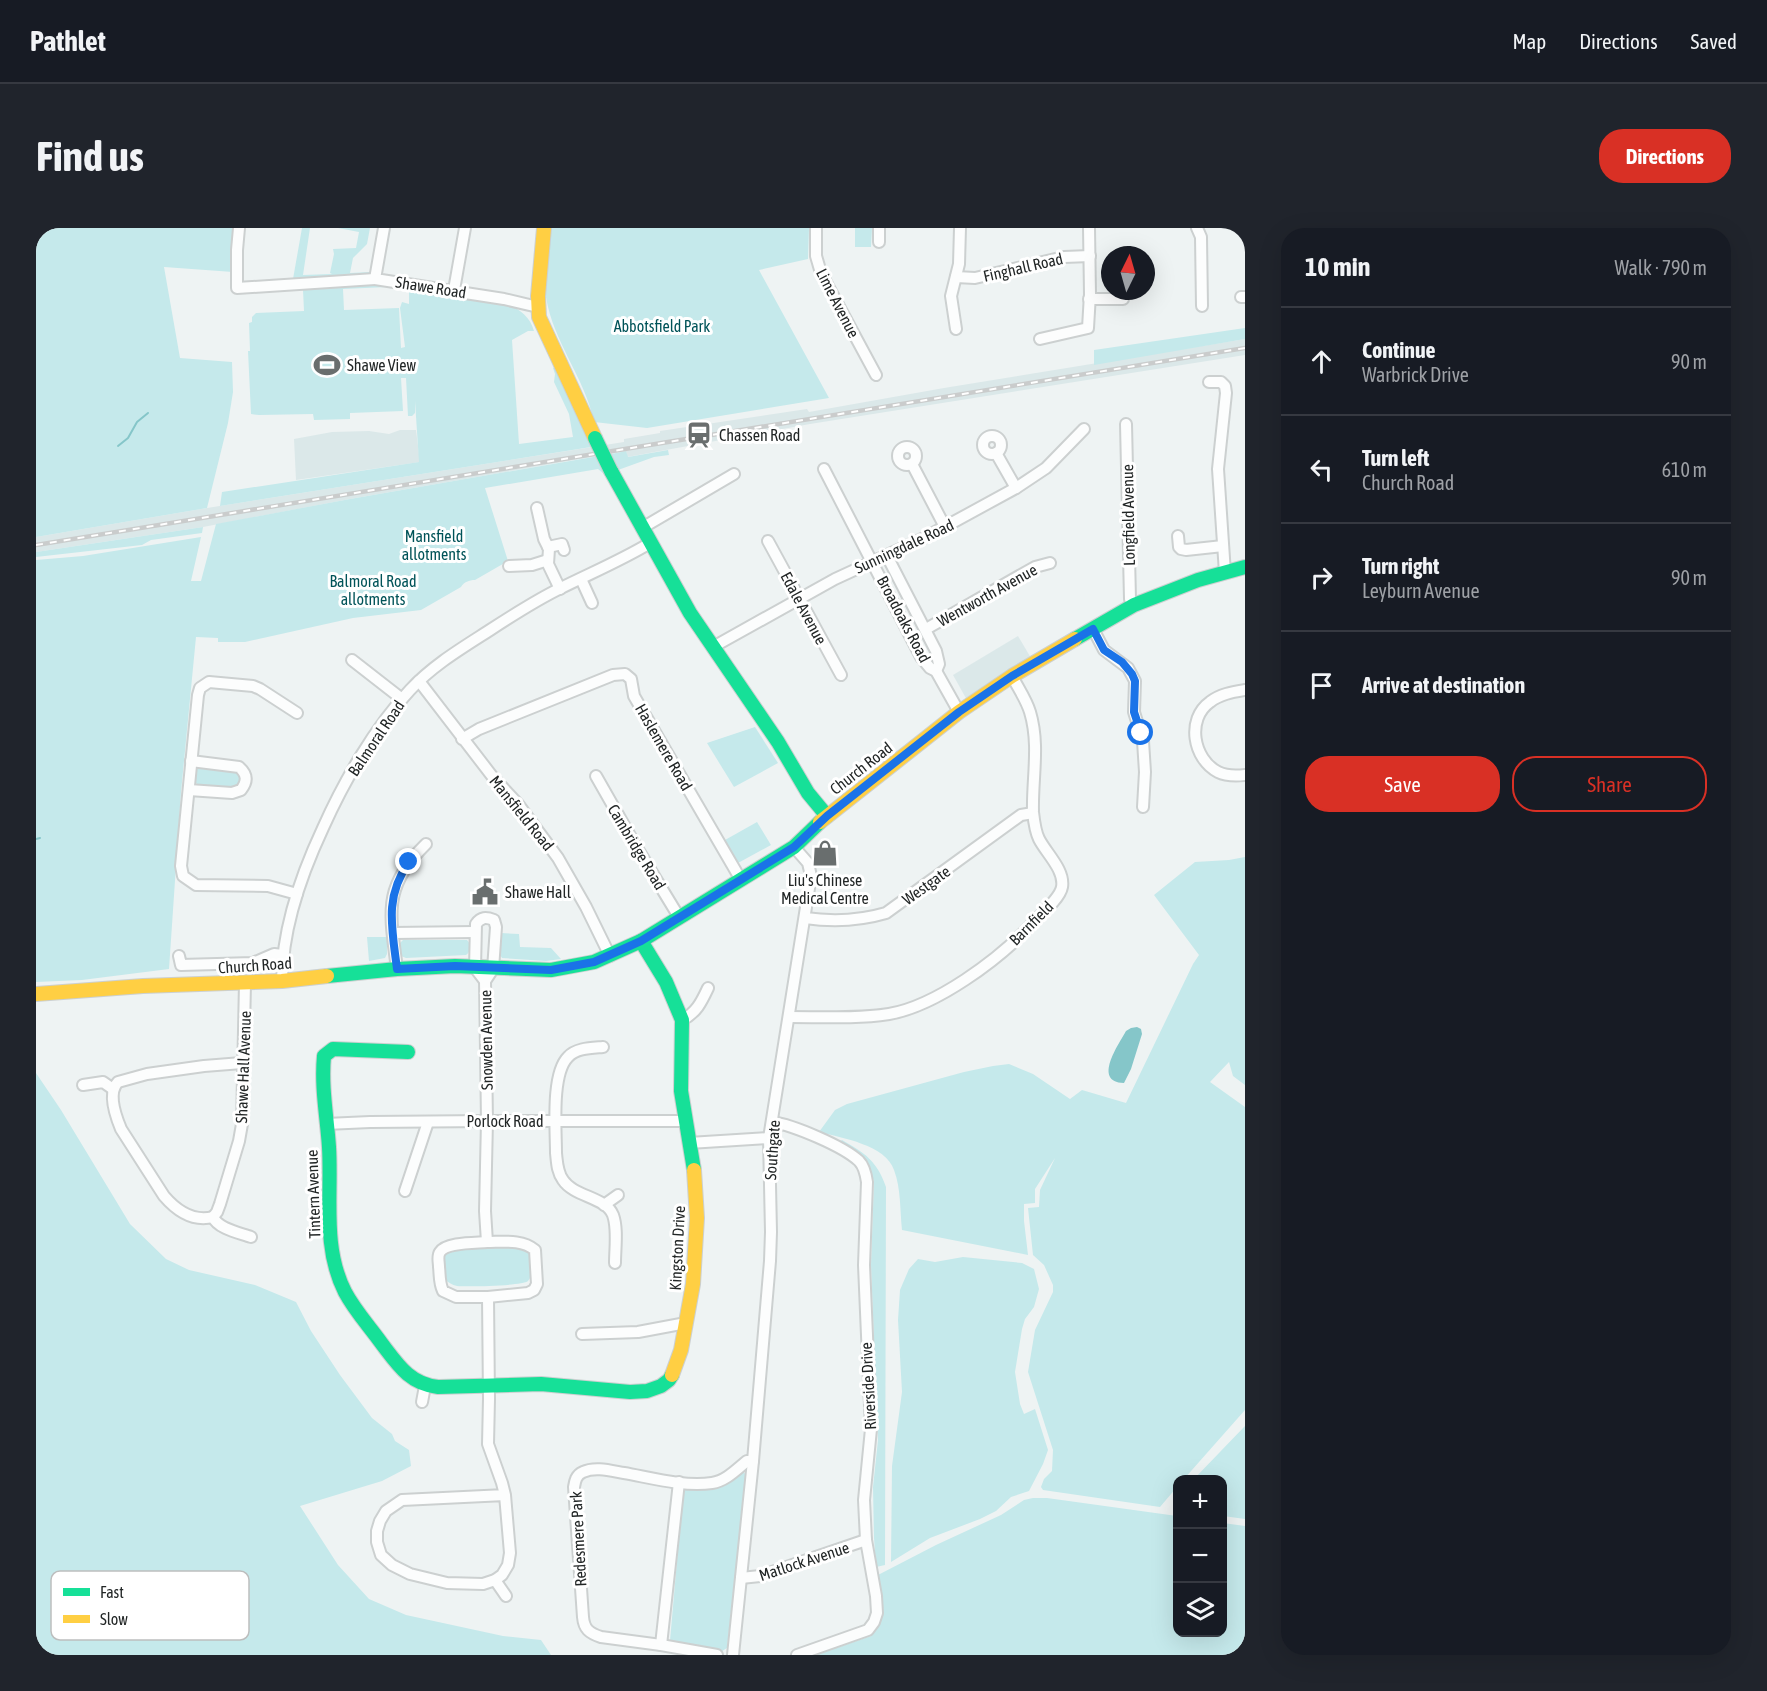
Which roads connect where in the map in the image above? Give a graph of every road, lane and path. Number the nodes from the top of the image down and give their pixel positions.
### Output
1 (239, 228) edge
2 (384, 228) edge
3 (465, 228) edge
4 (544, 228) edge
5 (816, 228) edge
6 (879, 228) edge
7 (960, 228) edge
8 (1089, 228) edge
9 (1197, 228) edge
10 (879, 242) dead end
11 (1090, 256) junction
12 (956, 277) junction
13 (375, 279) junction
14 (454, 291) junction
15 (1089, 299) junction
16 (1101, 299) edge
17 (1202, 306) dead end
18 (538, 307) junction
19 (956, 329) dead end
20 (1040, 339) dead end
21 (876, 375) dead end
22 (1209, 382) dead end
23 (1126, 424) dead end
24 (1084, 429) dead end
25 (996, 453) dead end
26 (912, 464) dead end
27 (824, 469) dead end
28 (734, 474) dead end
29 (1016, 488) junction
30 (536, 508) dead end
31 (945, 527) junction
32 (642, 528) junction
33 (1178, 536) dead end
34 (768, 541) dead end
35 (650, 543) junction
36 (1223, 546) junction
37 (548, 547) junction
38 (564, 550) dead end
39 (887, 556) junction
40 (548, 560) junction
41 (873, 561) junction
42 (1050, 563) dead end
43 (509, 566) dead end
44 (1245, 567) edge
45 (1225, 573) junction
46 (581, 579) junction
47 (560, 588) junction
48 (799, 599) junction
49 (592, 603) dead end
50 (1134, 605) junction
51 (926, 629) junction
52 (1093, 629) junction
53 (713, 646) junction
54 (352, 660) dead end
55 (936, 671) junction
56 (841, 675) dead end
57 (1012, 676) junction
58 (419, 681) junction
59 (1245, 690) edge
60 (402, 699) junction
61 (959, 712) junction
62 (297, 713) dead end
63 (462, 739) junction
64 (191, 761) junction
65 (1245, 775) edge
66 (596, 776) dead end
67 (189, 790) junction
68 (1143, 808) dead end
69 (1033, 813) junction
70 (827, 816) junction
71 (426, 844) dead end
72 (794, 847) junction
73 (741, 880) junction
74 (297, 894) junction
75 (679, 917) junction
76 (806, 918) junction
77 (475, 932) junction
78 (393, 933) junction
79 (641, 941) junction
80 (283, 955) junction
81 (179, 956) dead end
82 (610, 956) junction
83 (475, 968) junction
84 (397, 969) junction
85 (493, 969) junction
86 (282, 981) junction
87 (485, 981) junction
88 (245, 983) junction
89 (708, 988) dead end
90 (36, 994) edge
91 (789, 1017) junction
92 (682, 1020) junction
93 (603, 1047) dead end
94 (408, 1052) dead end
95 (242, 1063) junction
96 (83, 1085) dead end
97 (113, 1089) junction
98 (487, 1120) junction
99 (685, 1121) junction
100 (428, 1122) junction
101 (556, 1122) junction
102 (772, 1122) junction
103 (326, 1124) junction
104 (769, 1138) junction
105 (689, 1143) junction
106 (405, 1191) dead end
107 (618, 1195) dead end
108 (604, 1205) junction
109 (213, 1217) junction
110 (252, 1237) dead end
111 (487, 1242) junction
112 (615, 1263) dead end
113 (488, 1297) junction
114 (686, 1323) junction
115 (582, 1334) dead end
116 (425, 1386) junction
117 (489, 1387) junction
118 (422, 1402) dead end
119 (753, 1461) junction
120 (679, 1482) junction
121 (505, 1495) junction
122 (866, 1540) junction
123 (741, 1578) junction
124 (495, 1580) junction
125 (506, 1596) dead end
126 (661, 1645) junction
127 (717, 1655) edge
128 (733, 1655) edge
129 (797, 1655) edge

1 - 13 street
2 - 13 street, Shawe Road
3 - 14 street
4 - 18 street
5 - 21 street, Lime Avenue
6 - 10 street
7 - 12 street
8 - 11 street
9 - 17 street
11 - 12 street, Finghall Road
11 - 15 street
12 - 19 street
13 - 14 street, Shawe Road
14 - 18 street, Shawe Road
15 - 16 street
15 - 20 street
18 - 32 street, bridge
22 - 36 street
23 - 50 street, Longfield Avenue
24 - 29 street, Sunningdale Road
25 - 29 street
26 - 31 street
27 - 41 street, Broadoaks Road
28 - 32 street
29 - 31 street, Sunningdale Road
30 - 37 street
31 - 39 street, Sunningdale Road
32 - 35 street
33 - 36 street
34 - 48 street, Edale Avenue
35 - 46 street, Balmoral Road
35 - 53 street
36 - 45 street
37 - 38 street
37 - 40 street
39 - 41 street, Sunningdale Road
39 - 51 street, Broadoaks Road
40 - 43 street
40 - 47 street
41 - 48 street, Sunningdale Road
41 - 55 street, Broadoaks Road
42 - 51 street, Wentworth Avenue
44 - 45 street, Church Road
45 - 50 street, Church Road
46 - 47 street, Balmoral Road
46 - 49 street
47 - 58 street, Balmoral Road
48 - 53 street, Sunningdale Road
48 - 56 street, Edale Avenue
50 - 52 street, Church Road
51 - 55 street, Broadoaks Road
52 - 57 street, Church Road
52 - 68 street
53 - 70 street
54 - 60 street
55 - 61 street, Broadoaks Road
57 - 61 street, Church Road
57 - 69 street, Barnfield
58 - 60 street, Balmoral Road
58 - 63 street, Mansfield Road
59 - 65 street
60 - 74 street, Balmoral Road
61 - 70 street, Church Road
62 - 64 street
63 - 73 street, Haslemere Road
63 - 82 street, Mansfield Road
64 - 67 street
64 - 67 street
66 - 75 street, Cambridge Road
67 - 74 street
69 - 76 street, Westgate
69 - 91 street, Barnfield
70 - 72 street, Church Road
71 - 78 street
72 - 73 street, Church Road
72 - 76 street, Southgate
73 - 75 street, Church Road
74 - 80 street, Balmoral Road
75 - 79 street, Church Road
76 - 91 street, Southgate
77 - 78 street
77 - 83 street
77 - 85 street
78 - 84 street
79 - 82 street, Church Road
79 - 92 street, Kingston Drive
80 - 81 street, Church Road
80 - 86 street, Balmoral Road
82 - 85 street, Church Road
83 - 84 street, Church Road
83 - 85 street, Church Road
83 - 87 street, Snowden Avenue
84 - 86 street, Church Road
85 - 87 street, Snowden Avenue
86 - 88 street, Church Road
87 - 98 street, Snowden Avenue
88 - 90 street, Church Road
88 - 95 street, Shawe Hall Avenue
89 - 92 street
91 - 102 street, Southgate
92 - 99 street, Kingston Drive
93 - 101 street
94 - 103 street, Tintern Avenue
95 - 97 street
95 - 109 street, Shawe Hall Avenue
96 - 97 street
97 - 109 street
98 - 100 street, Porlock Road
98 - 101 street, Porlock Road
98 - 111 street, Snowden Avenue
99 - 101 street, Porlock Road
99 - 105 street, Kingston Drive
100 - 103 street, Porlock Road
100 - 106 street
101 - 108 street
102 - 104 street, Southgate
102 - 122 street, Riverside Drive
103 - 116 street, Tintern Avenue
104 - 105 street
104 - 119 street, Southgate
105 - 114 street, Kingston Drive
107 - 108 street
108 - 112 street
109 - 110 street
111 - 113 street
111 - 113 street
113 - 117 street
114 - 115 street
114 - 117 street, Kingston Drive
116 - 117 street
116 - 118 street
117 - 121 street
119 - 120 street, Redesmere Park
119 - 123 street
120 - 126 street
120 - 126 street, Redesmere Park
121 - 124 street
121 - 124 street
122 - 123 street, Matlock Avenue
122 - 129 street, Riverside Drive
123 - 128 street
124 - 125 street
126 - 127 street, Redesmere Park

